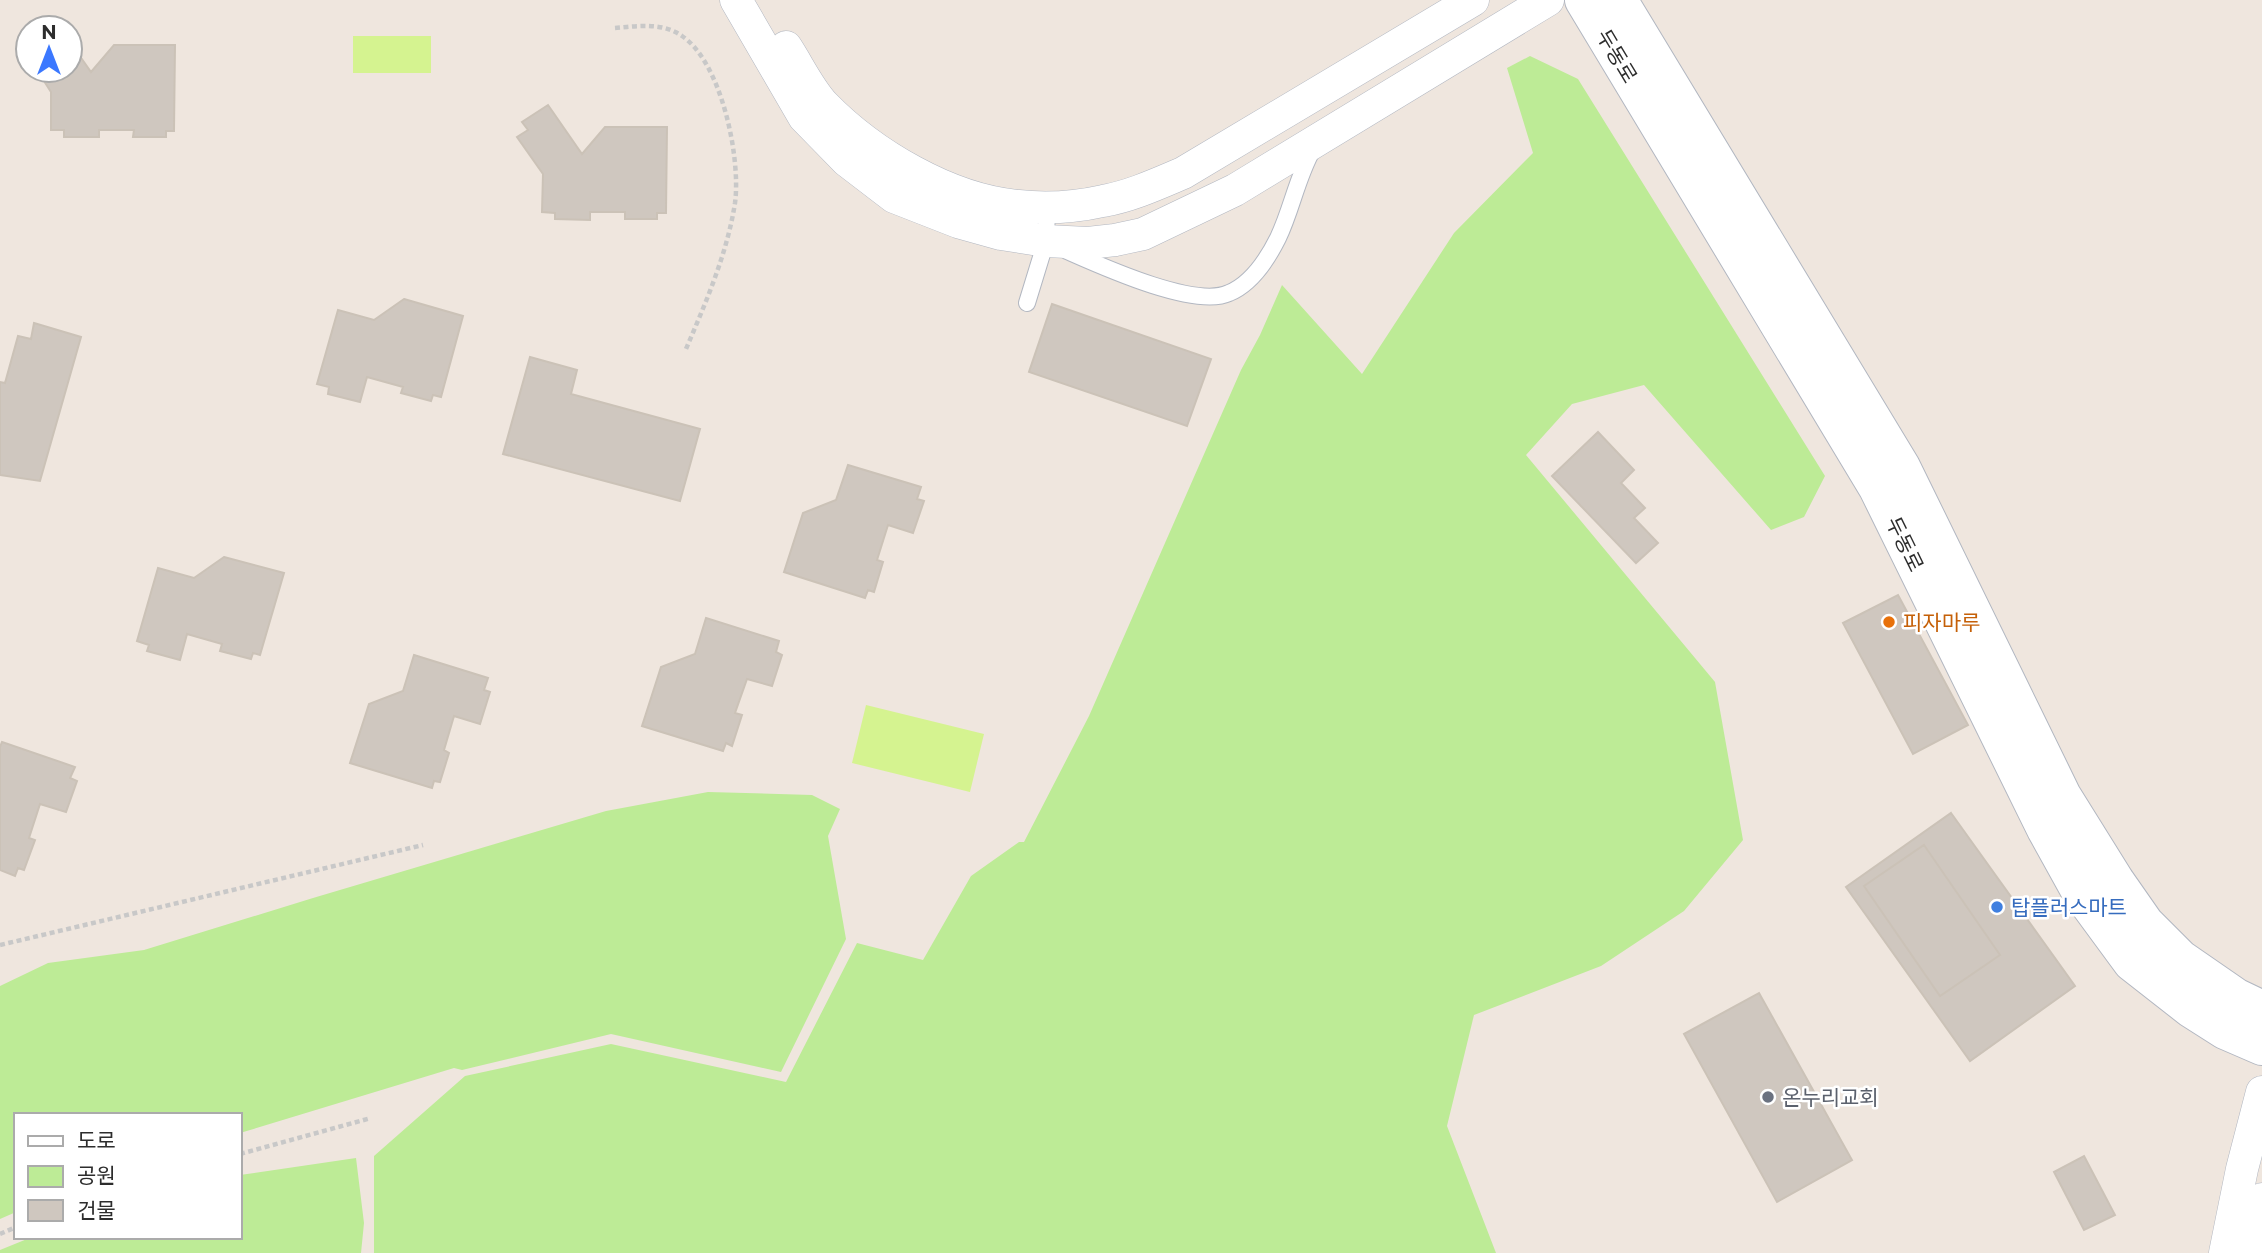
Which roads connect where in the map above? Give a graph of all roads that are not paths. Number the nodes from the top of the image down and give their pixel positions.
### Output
1 (736, 0) edge
2 (758, 0) edge
3 (1473, 0) edge
4 (1548, 0) edge
5 (1584, 0) edge
6 (1618, 0) edge
7 (1318, 140) junction
8 (1047, 207) junction
9 (1046, 242) junction
10 (1027, 303) dead end
11 (2262, 1010) edge
12 (2262, 1046) edge
13 (2262, 1092) edge
14 (2262, 1199) edge
15 (2225, 1253) edge
16 (2253, 1253) edge

1 - 9 street
2 - 8 street
3 - 8 street
4 - 7 street
5 - 12 street, 두동로
6 - 11 street, 두동로
7 - 9 street
7 - 9 lane
8 - 9 lane
9 - 10 lane
13 - 15 street
14 - 16 street

